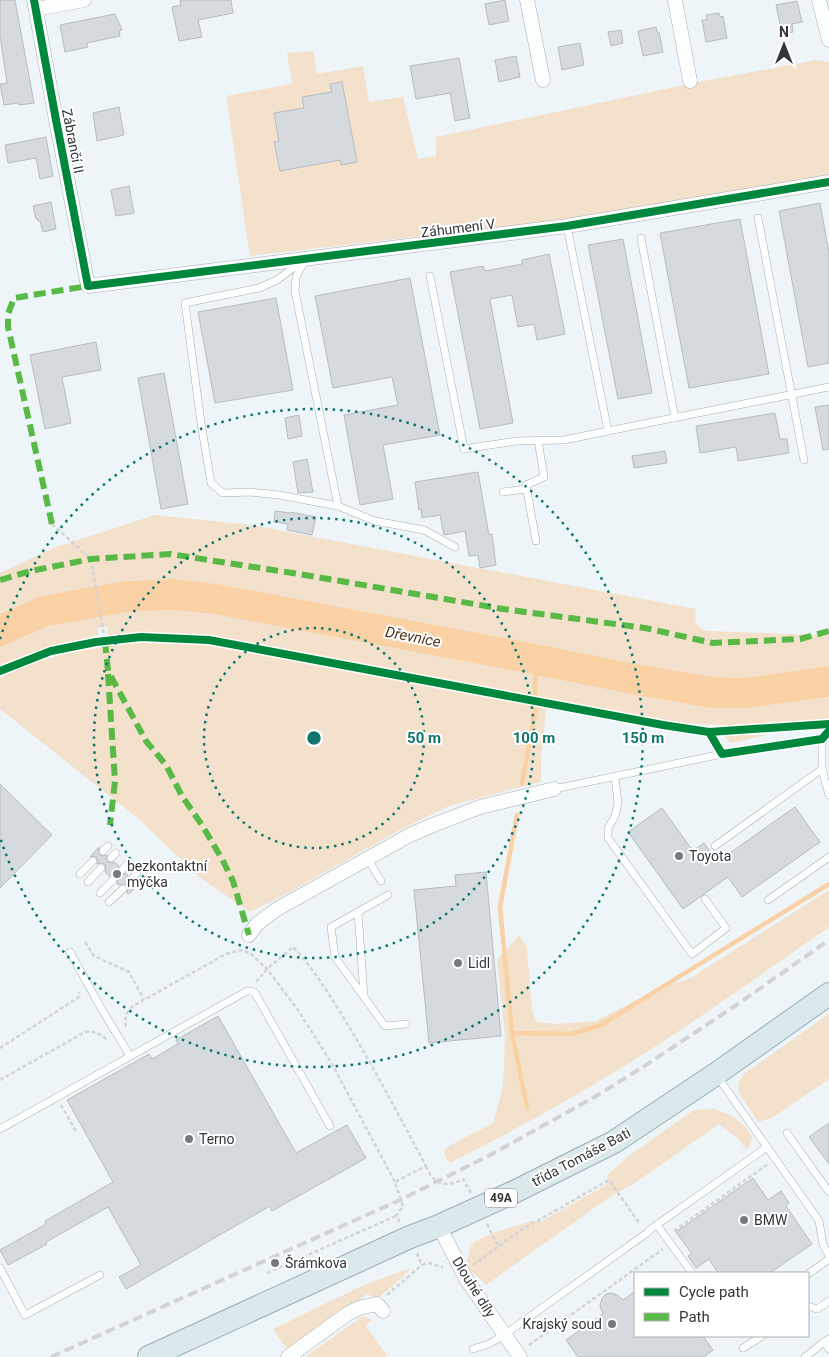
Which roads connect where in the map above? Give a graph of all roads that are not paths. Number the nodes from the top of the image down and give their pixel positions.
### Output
1 (84, 0) edge
2 (527, 0) edge
3 (675, 0) edge
4 (819, 0) edge
5 (35, 5) edge
6 (829, 40) edge
7 (543, 80) dead end
8 (690, 81) dead end
9 (829, 182) edge
10 (758, 218) dead end
11 (567, 226) junction
12 (641, 238) dead end
13 (305, 259) junction
14 (430, 276) dead end
15 (88, 286) joint
16 (829, 387) edge
17 (791, 395) junction
18 (675, 418) junction
19 (608, 431) junction
20 (538, 440) junction
21 (804, 460) dead end
22 (526, 489) junction
23 (504, 492) dead end
24 (338, 506) junction
25 (536, 541) dead end
26 (455, 547) dead end
27 (829, 731) edge
28 (822, 739) junction
29 (822, 769) junction
30 (614, 777) junction
31 (554, 789) joint
32 (829, 795) edge
33 (715, 846) dead end
34 (829, 858) edge
35 (368, 859) junction
36 (93, 861) dead end
37 (101, 868) dead end
38 (80, 874) dead end
39 (113, 880) dead end
40 (381, 881) dead end
41 (88, 882) dead end
42 (123, 889) dead end
43 (100, 893) dead end
44 (388, 895) dead end
45 (705, 899) dead end
46 (768, 900) dead end
47 (109, 902) dead end
48 (358, 912) junction
49 (249, 935) dead end
50 (70, 952) dead end
51 (829, 994) edge
52 (364, 997) junction
53 (406, 1024) dead end
54 (130, 1056) junction
55 (716, 1074) junction
56 (330, 1126) dead end
57 (0, 1129) edge
58 (788, 1133) dead end
59 (767, 1147) junction
60 (829, 1192) edge
61 (657, 1225) junction
62 (439, 1226) junction
63 (829, 1258) edge
64 (0, 1268) edge
65 (691, 1272) edge
66 (809, 1273) edge
67 (100, 1274) dead end
68 (829, 1301) edge
69 (809, 1306) edge
70 (380, 1308) road end
71 (504, 1335) junction
72 (760, 1337) edge
73 (827, 1340) edge
74 (744, 1348) dead end
75 (473, 1349) dead end
76 (829, 1349) edge
77 (516, 1352) edge
78 (149, 1357) edge
79 (288, 1357) edge
80 (805, 1357) edge

1 - 5 street
2 - 7 street
3 - 8 street
4 - 6 street
5 - 15 street, Zábrančí II
9 - 11 street, Záhumení V
10 - 17 lane
11 - 13 street, Záhumení V
11 - 19 lane
12 - 18 lane
13 - 15 street, Záhumení V
13 - 24 lane
13 - 24 lane
14 - 20 lane
16 - 17 lane
17 - 18 lane
17 - 21 lane
18 - 19 lane
19 - 20 lane
20 - 22 lane
22 - 23 lane
22 - 25 lane
24 - 26 lane
27 - 28 lane
28 - 29 lane
28 - 30 lane
29 - 32 lane
29 - 33 lane
30 - 31 lane
30 - 45 lane
31 - 35 street
34 - 46 lane
35 - 40 lane
35 - 49 street
36 - 38 lane
37 - 41 lane
39 - 43 lane
42 - 47 lane
44 - 48 lane
48 - 52 lane
48 - 52 lane
50 - 54 lane
51 - 55 main road, třída Tomáše Bati / 49A
52 - 53 lane
54 - 56 lane
54 - 57 lane
55 - 59 lane
55 - 62 main road, třída Tomáše Bati / 49A
58 - 60 lane
59 - 61 lane
59 - 63 lane
61 - 65 lane
61 - 71 lane
62 - 71 street, Dlouhé díly
62 - 78 main road, třída Tomáše Bati / 49A
63 - 66 lane
64 - 67 lane
68 - 69 lane
70 - 79 street
71 - 75 lane
71 - 77 street, Dlouhé díly
72 - 74 lane
73 - 76 lane
73 - 80 lane

